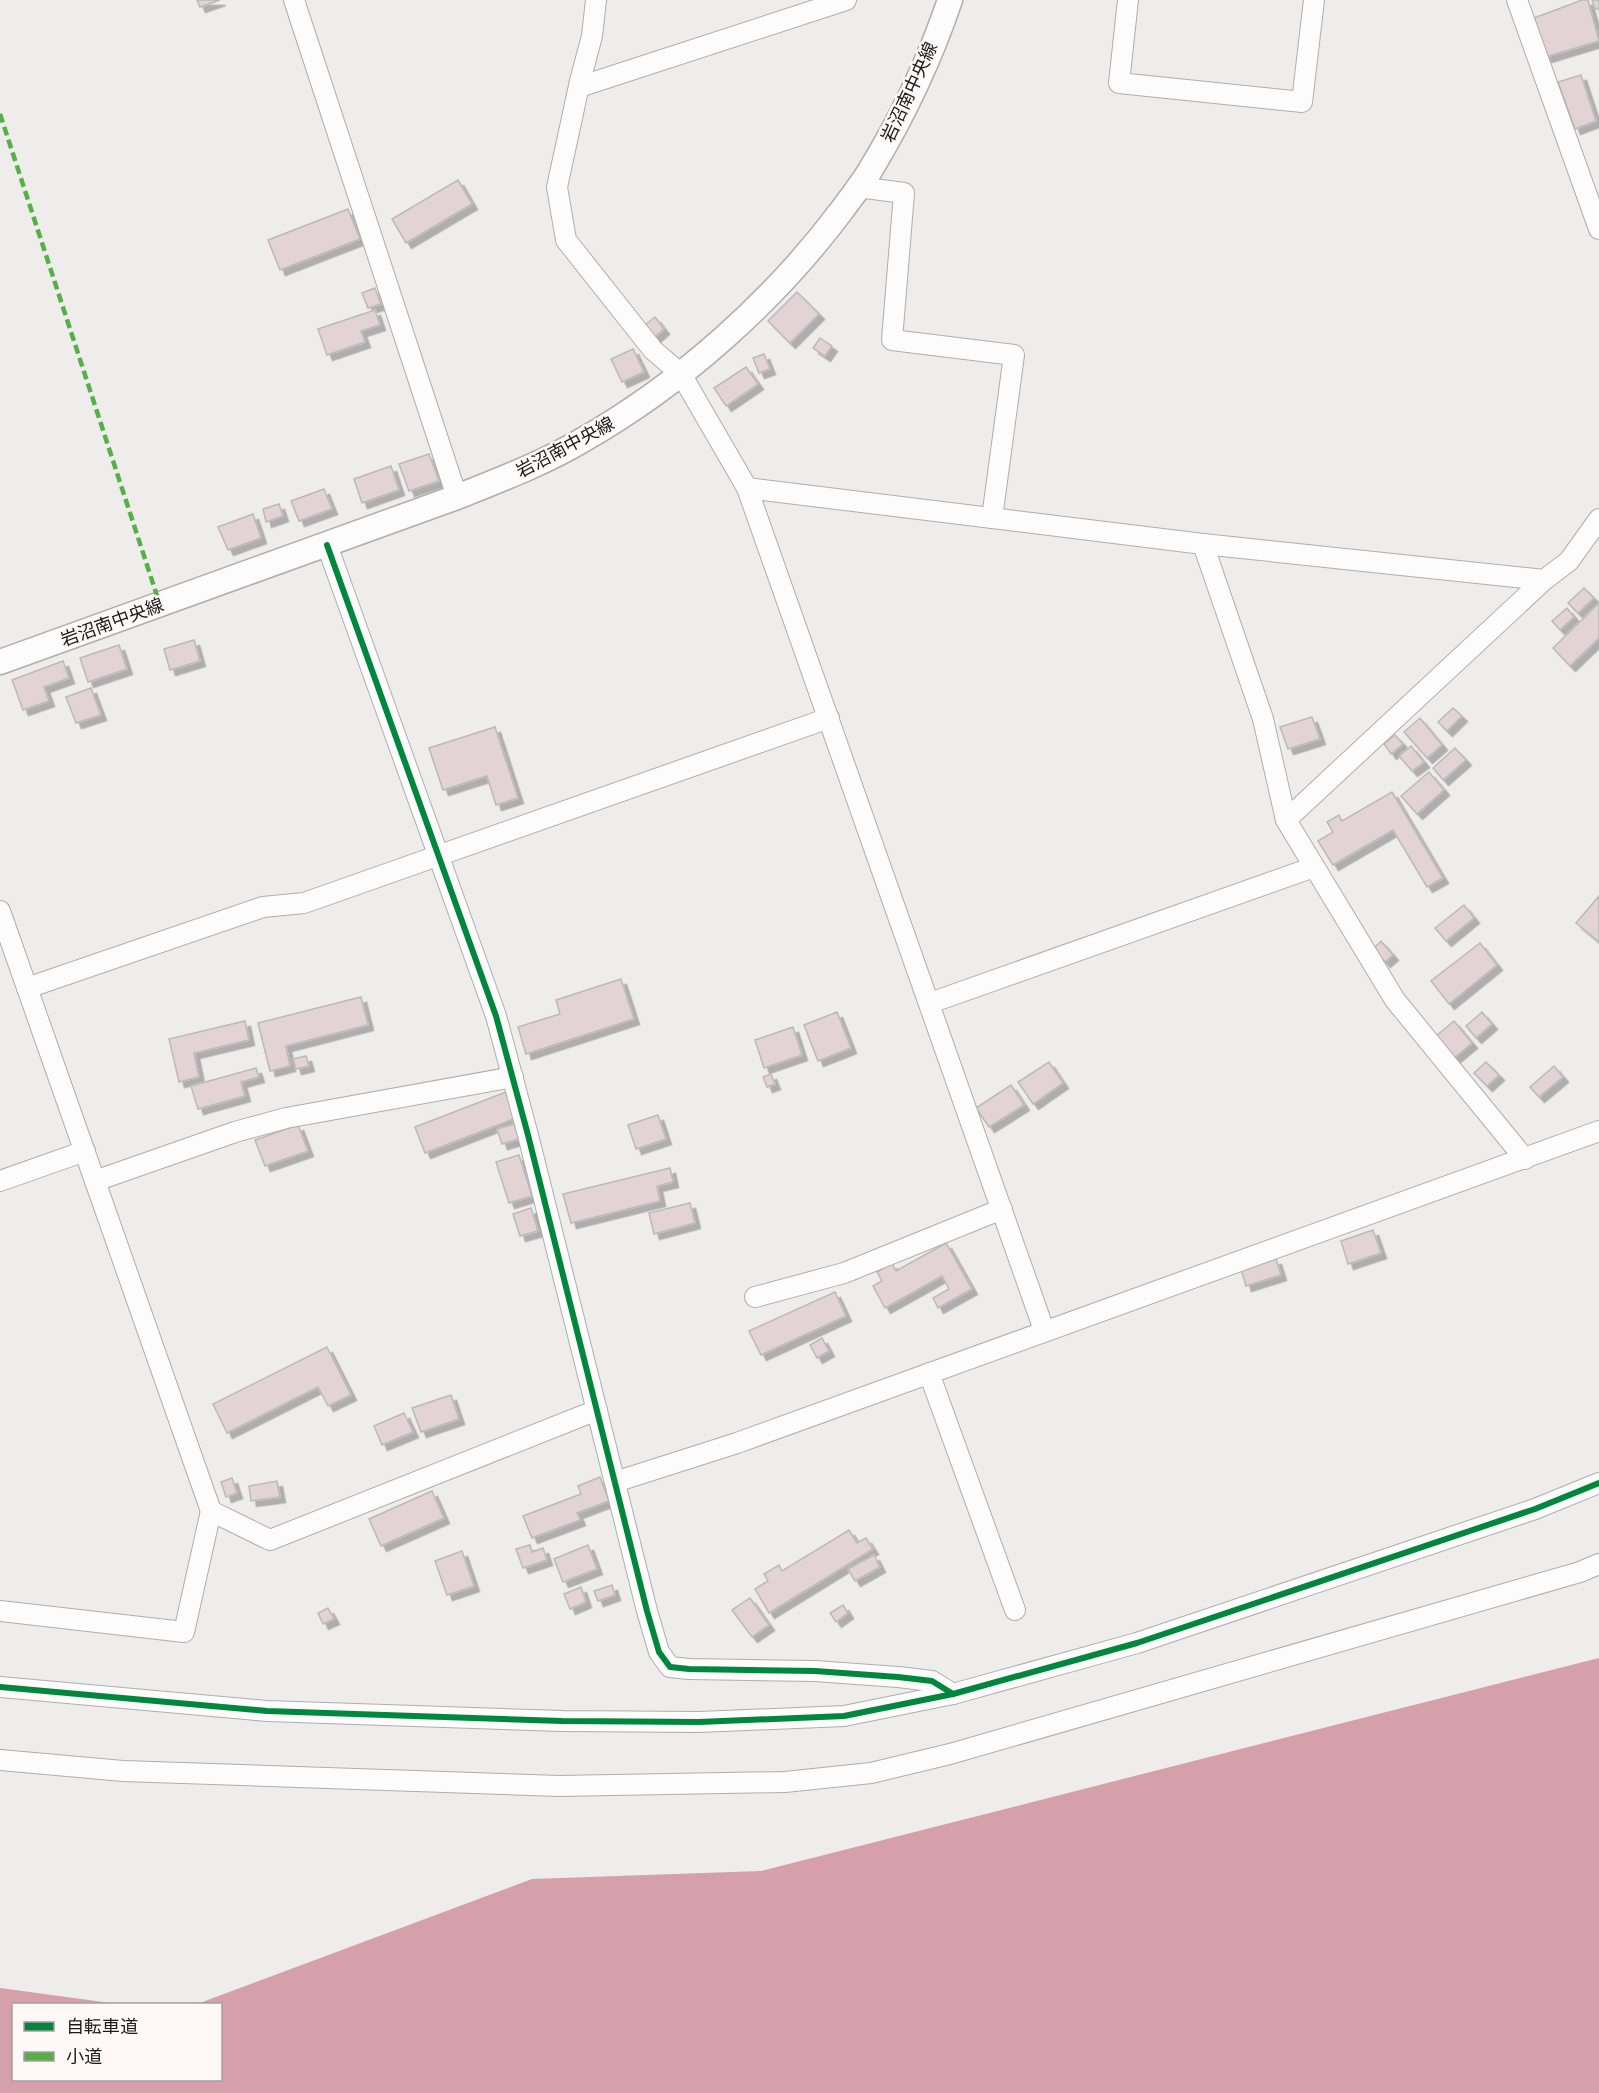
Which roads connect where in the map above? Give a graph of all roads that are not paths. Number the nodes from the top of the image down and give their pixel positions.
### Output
1 (294, 0) edge
2 (596, 0) edge
3 (846, 0) edge
4 (950, 0) edge
5 (1128, 0) edge
6 (1314, 0) edge
7 (1517, 0) edge
8 (579, 87) junction
9 (858, 187) junction
10 (1599, 229) edge
11 (681, 374) junction
12 (747, 488) junction
13 (457, 497) junction
14 (992, 518) junction
15 (1599, 519) edge
16 (1203, 544) junction
17 (327, 545) junction
18 (1544, 580) junction
19 (0, 662) edge
20 (829, 718) junction
21 (1286, 820) junction
22 (439, 855) junction
23 (1314, 867) junction
24 (0, 911) edge
25 (27, 988) junction
26 (930, 1004) junction
27 (513, 1077) junction
28 (1599, 1131) edge
29 (85, 1151) junction
30 (1526, 1159) junction
31 (0, 1180) edge
32 (95, 1181) junction
33 (1002, 1209) junction
34 (755, 1297) dead end
35 (1044, 1330) junction
36 (929, 1373) junction
37 (597, 1410) junction
38 (615, 1482) junction
39 (1599, 1483) edge
40 (211, 1511) junction
41 (1599, 1564) edge
42 (1015, 1610) dead end
43 (0, 1611) edge
44 (0, 1687) edge
45 (953, 1694) junction
46 (0, 1760) edge

1 - 13 street
2 - 8 street
3 - 8 street
4 - 9 street, 岩沼南中央線
5 - 6 street
7 - 10 street
8 - 11 street
9 - 11 street, 岩沼南中央線
9 - 14 street
11 - 12 street
11 - 13 street, 岩沼南中央線
12 - 14 street
12 - 20 street
13 - 17 street, 岩沼南中央線
14 - 16 street
15 - 18 street
16 - 18 street
16 - 21 street
17 - 19 street, 岩沼南中央線
17 - 22 street
18 - 21 street
20 - 22 street
20 - 26 street
21 - 23 street
22 - 25 street
22 - 27 street
23 - 26 street
23 - 30 street
24 - 25 street
25 - 29 street
26 - 33 street
27 - 32 street
27 - 37 street
28 - 30 street
29 - 31 street
29 - 32 street
30 - 35 street
32 - 40 street
33 - 34 street
33 - 35 street
35 - 36 street
36 - 38 street
36 - 42 street
37 - 38 street
37 - 40 street
38 - 45 street
39 - 45 street
40 - 43 street
41 - 46 street
44 - 45 street

